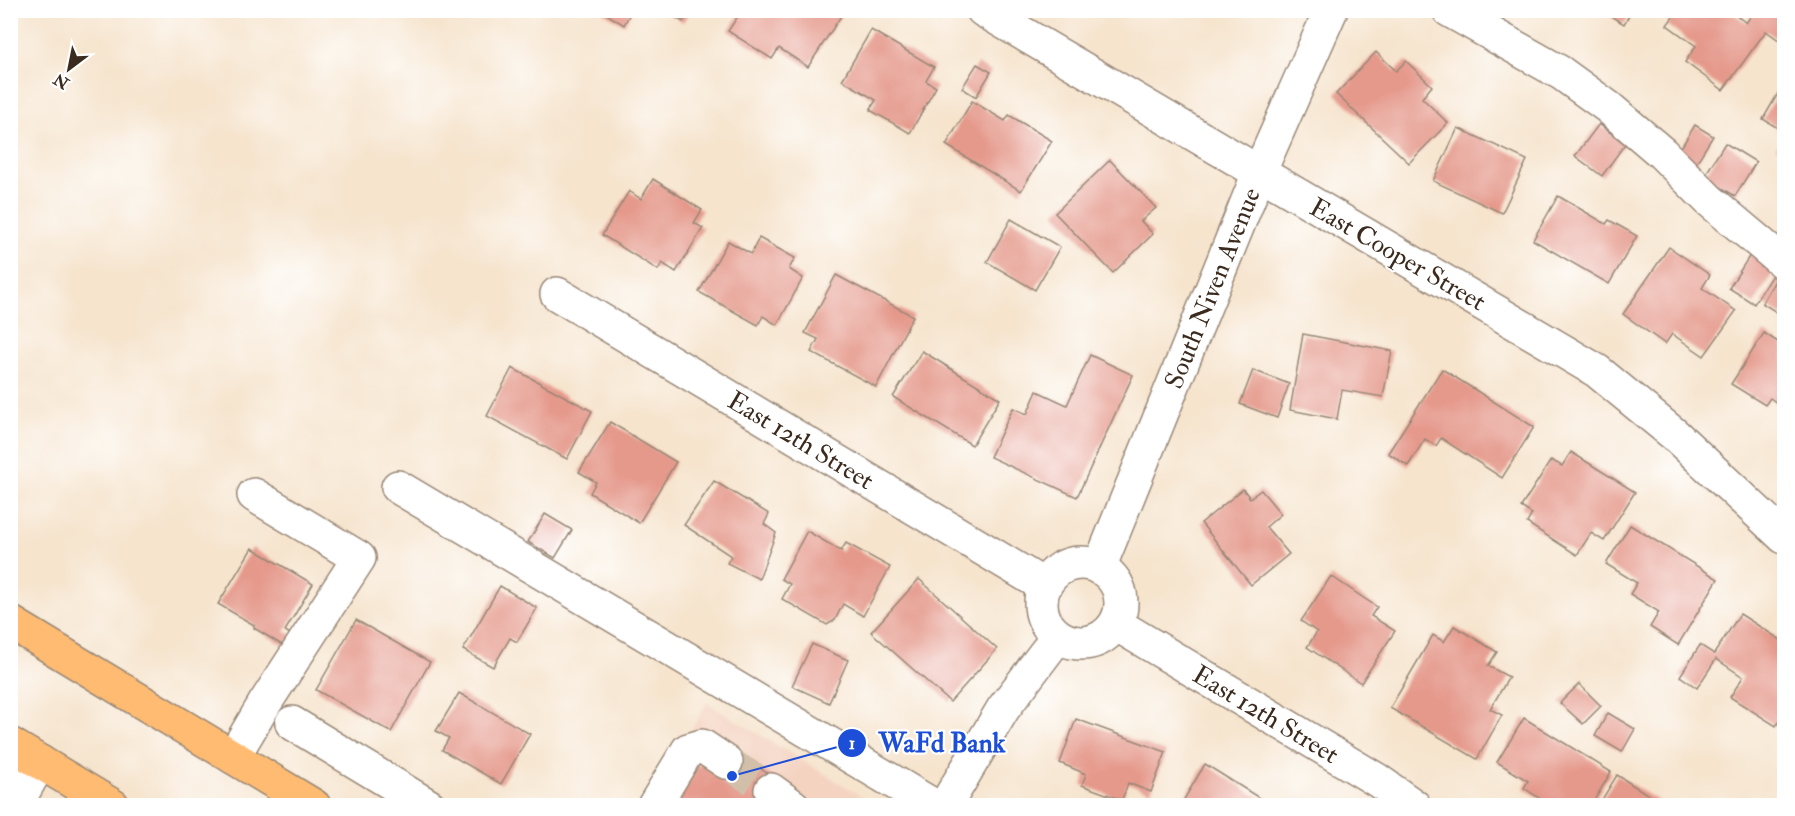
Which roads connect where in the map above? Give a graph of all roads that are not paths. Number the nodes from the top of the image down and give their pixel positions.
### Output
1 (983, 10) edge
2 (1331, 10) edge
3 (1449, 10) edge
4 (1259, 173) junction
5 (1785, 263) edge
6 (557, 294) dead end
7 (398, 487) dead end
8 (254, 495) dead end
9 (1785, 537) edge
10 (1099, 567) junction
11 (1045, 586) junction
12 (10, 622) edge
13 (1116, 624) junction
14 (1058, 636) junction
15 (292, 723) dead end
16 (10, 744) edge
17 (233, 757) junction
18 (40, 762) junction
19 (726, 762) tunnel mouth
20 (100, 802) edge
21 (15, 806) edge
22 (314, 806) edge
23 (429, 806) edge
24 (654, 806) edge
25 (934, 806) edge
26 (945, 806) edge
27 (1414, 806) edge

1 - 4 street, East Cooper Street
2 - 4 street, South Niven Avenue
3 - 5 street
4 - 9 street, East Cooper Street
4 - 10 street, South Niven Avenue
6 - 11 street, East 12th Street
7 - 25 street
8 - 17 street
10 - 11 street
10 - 13 street
11 - 14 street
12 - 17 main road
13 - 14 street
13 - 27 street, East 12th Street
14 - 26 street
15 - 23 street
16 - 18 main road
17 - 22 main road
18 - 20 main road
18 - 21 street
19 - 24 street

